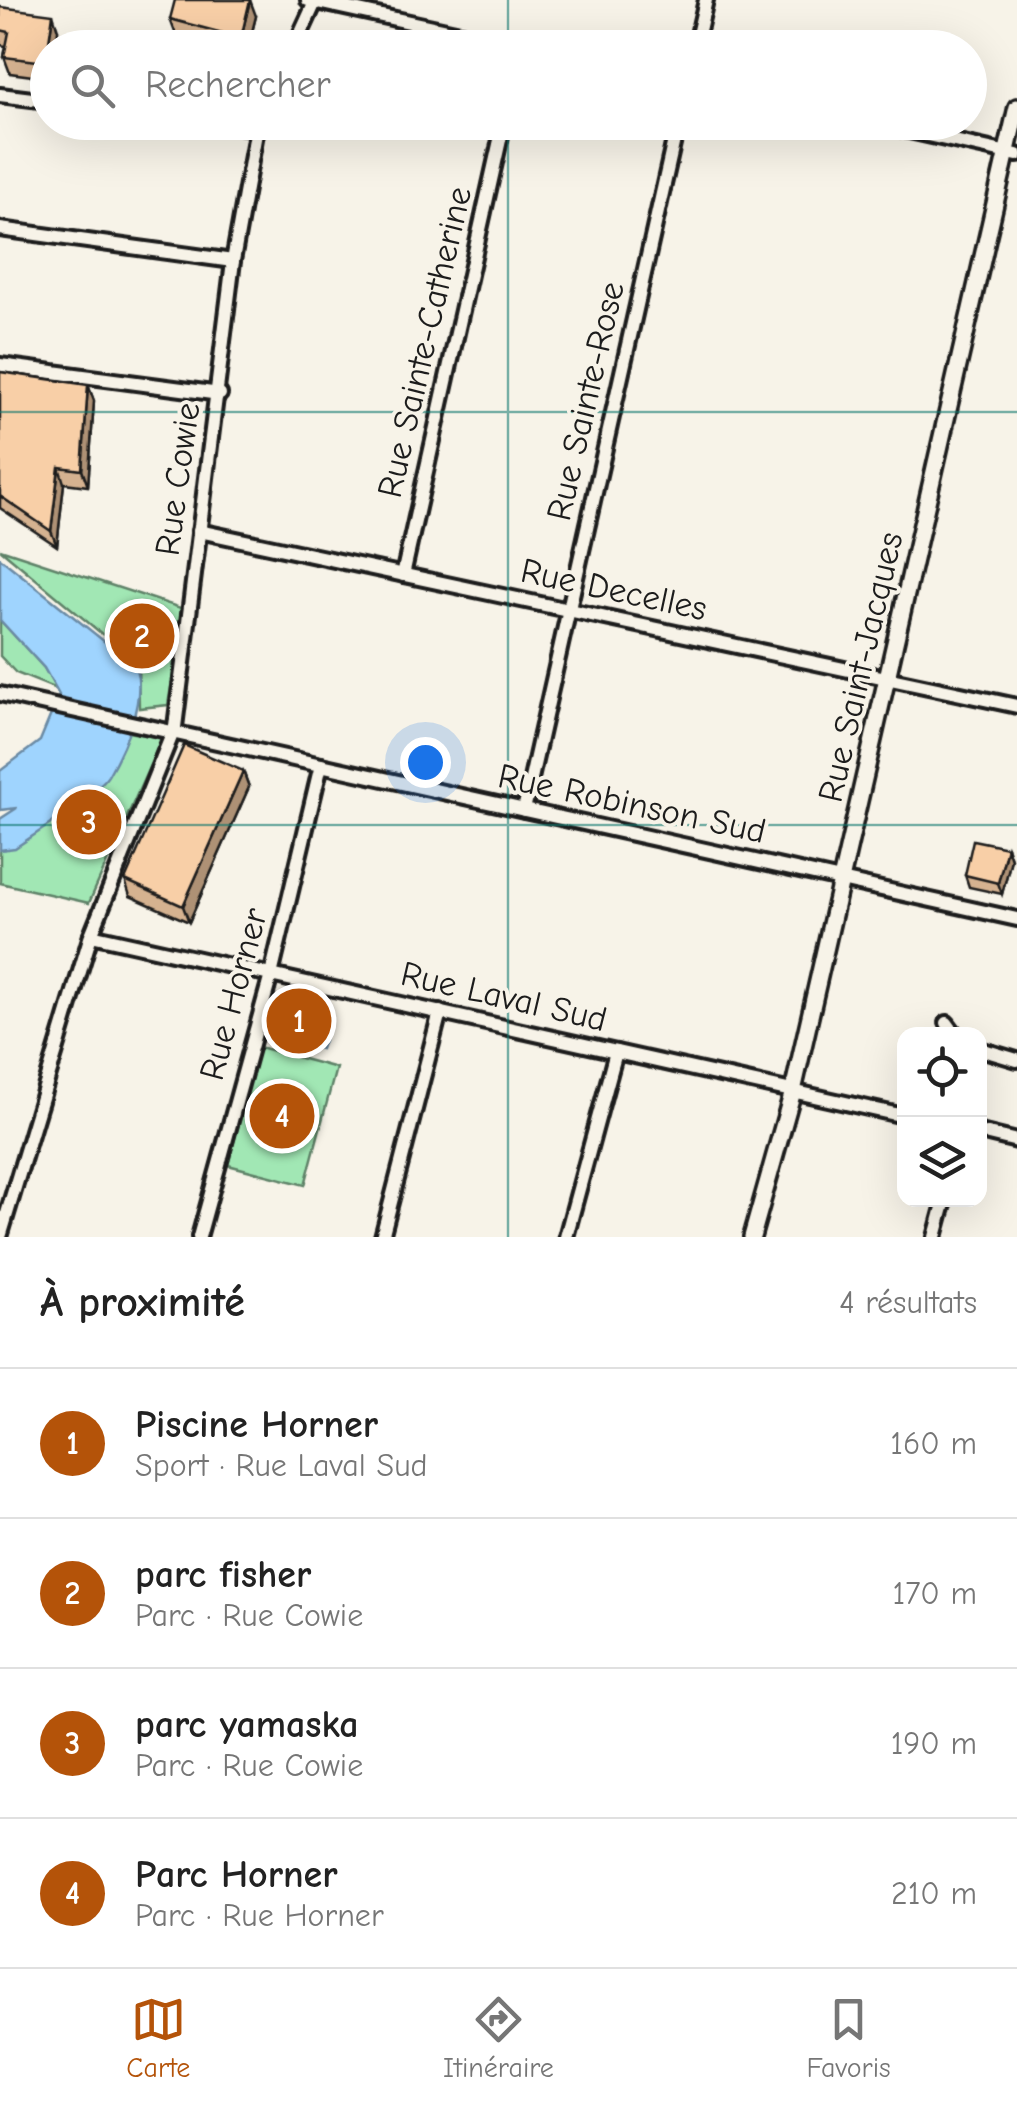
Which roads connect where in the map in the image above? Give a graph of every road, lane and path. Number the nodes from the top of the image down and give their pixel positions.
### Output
1 (706, 0) edge
2 (313, 1) edge
3 (301, 30) edge
4 (446, 30) edge
5 (699, 30) edge
6 (0, 95) edge
7 (30, 99) edge
8 (1017, 107) edge
9 (254, 140) edge
10 (500, 140) edge
11 (674, 140) edge
12 (949, 140) edge
13 (1012, 154) edge
14 (0, 228) edge
15 (232, 262) junction
16 (0, 366) edge
17 (220, 394) junction
18 (199, 531) junction
19 (403, 575) junction
20 (569, 610) junction
21 (888, 679) junction
22 (0, 694) edge
23 (1017, 706) edge
24 (167, 731) junction
25 (320, 765) junction
26 (524, 810) junction
27 (842, 880) junction
28 (1017, 919) edge
29 (91, 935) junction
30 (271, 975) junction
31 (440, 1012) junction
32 (987, 1051) edge
33 (616, 1052) junction
34 (1017, 1060) edge
35 (793, 1091) junction
36 (897, 1114) edge
37 (987, 1134) edge
38 (1017, 1141) edge
39 (943, 1207) edge
40 (0, 1237) edge
41 (200, 1237) edge
42 (382, 1237) edge
43 (566, 1237) edge
44 (752, 1237) edge
45 (935, 1237) edge

1 - 5 street
2 - 3 street
2 - 4 street
6 - 7 street
8 - 13 main road, Rue Saint-Jacques
9 - 15 street, Rue Cowie
10 - 19 street, Rue Sainte-Catherine
11 - 20 street, Rue Sainte-Rose
12 - 13 street
13 - 21 main road, Rue Saint-Jacques
14 - 15 street
15 - 17 street, Rue Cowie
16 - 17 street
17 - 18 street, Rue Cowie
18 - 19 street, Rue Decelles
18 - 24 street, Rue Cowie
19 - 20 street, Rue Decelles
20 - 21 street, Rue Decelles
20 - 26 street, Rue Sainte-Rose
21 - 23 street, Rue Decelles
21 - 27 main road, Rue Saint-Jacques
22 - 24 street, Rue Robinson Sud
24 - 25 street, Rue Robinson Sud
24 - 29 street, Rue Cowie
25 - 26 street, Rue Robinson Sud
25 - 30 street, Rue Horner
26 - 27 street, Rue Robinson Sud
27 - 28 street, Rue Robinson Sud
27 - 35 main road, Rue Saint-Jacques
29 - 30 street, Rue Laval Sud
29 - 40 street, Rue Cowie
30 - 31 street, Rue Laval Sud
30 - 41 street, Rue Horner
31 - 33 street, Rue Laval Sud
31 - 42 street
32 - 34 street
33 - 35 street, Rue Laval Sud
33 - 43 street
35 - 36 street, Rue Laval Sud
35 - 44 main road, Rue Saint-Jacques
37 - 38 street
39 - 45 street

